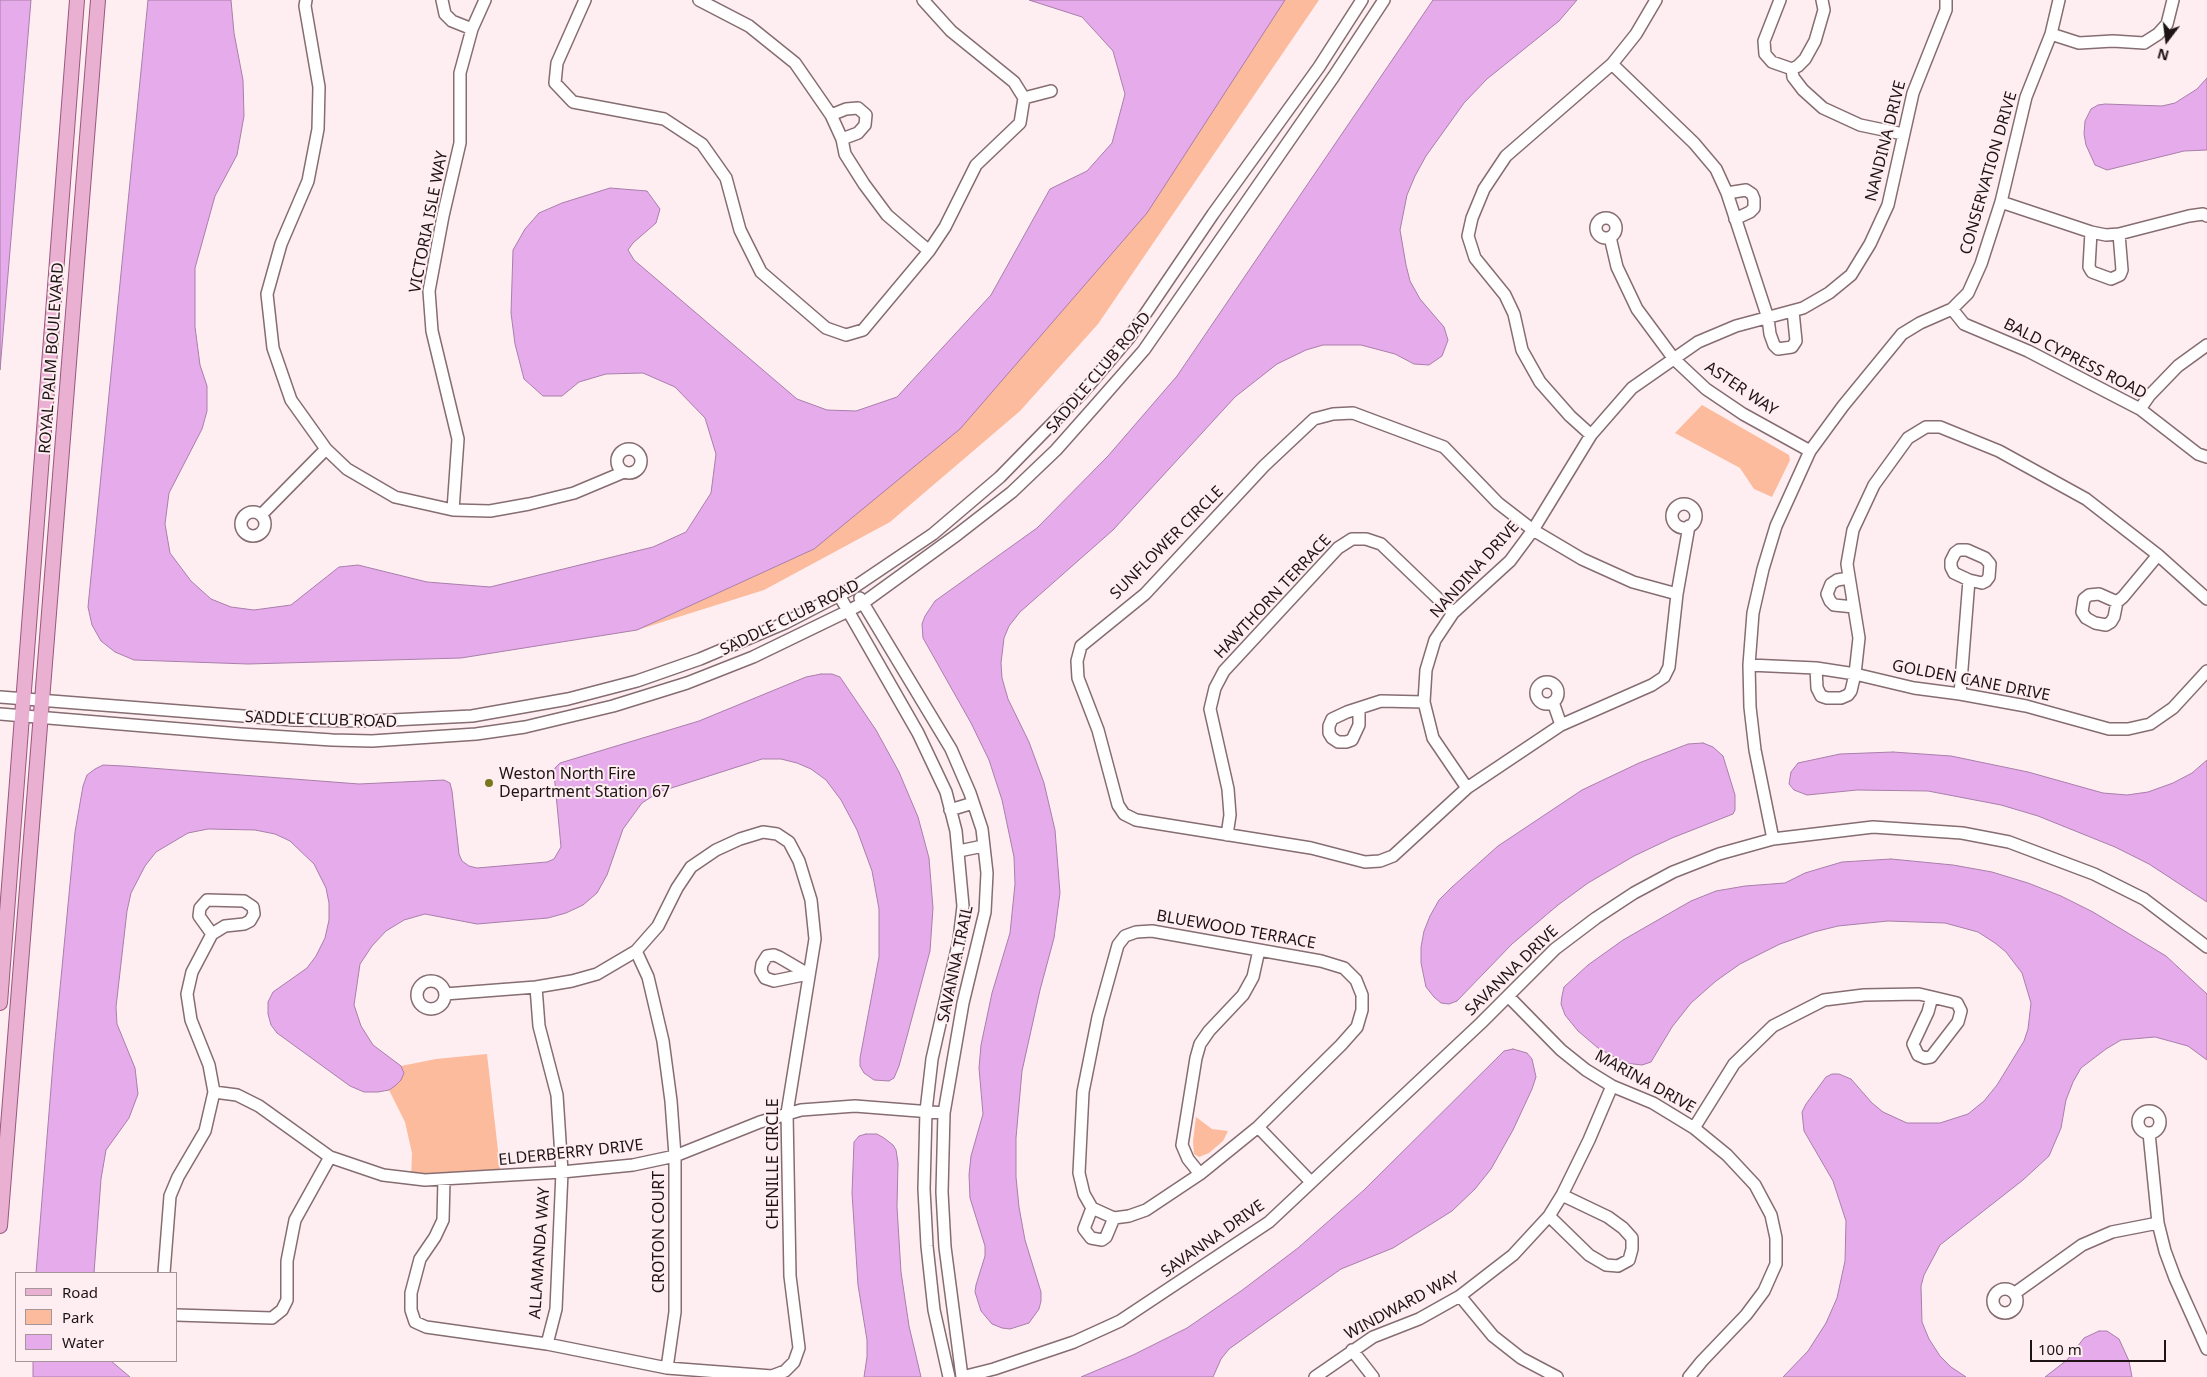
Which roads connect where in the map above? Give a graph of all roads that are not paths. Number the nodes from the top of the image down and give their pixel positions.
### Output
1 (77, 0) edge
2 (98, 0) edge
3 (306, 0) edge
4 (442, 0) edge
5 (485, 0) edge
6 (585, 0) edge
7 (699, 0) edge
8 (923, 0) edge
9 (1362, 0) edge
10 (1384, 0) edge
11 (1656, 0) edge
12 (1780, 0) edge
13 (1822, 0) edge
14 (1946, 0) edge
15 (2059, 0) edge
16 (2173, 0) edge
17 (472, 29) junction
18 (2051, 34) junction
19 (1612, 64) junction
20 (1319, 67) junction
21 (1792, 69) junction
22 (1334, 76) junction
23 (1051, 92) dead end
24 (1024, 98) junction
25 (831, 115) junction
26 (1904, 134) junction
27 (842, 139) junction
28 (1727, 193) junction
29 (2001, 202) junction
30 (2207, 216) edge
31 (1736, 219) junction
32 (2091, 232) junction
33 (2119, 234) junction
34 (1610, 237) dead end
35 (929, 251) junction
36 (1952, 309) junction
37 (1793, 311) junction
38 (1768, 318) junction
39 (2207, 345) edge
40 (1674, 359) junction
41 (2140, 408) junction
42 (1591, 435) junction
43 (326, 449) junction
44 (1810, 451) junction
45 (2207, 457) edge
46 (624, 472) dead end
47 (453, 510) junction
48 (260, 515) dead end
49 (1689, 526) dead end
50 (1533, 530) junction
51 (2158, 555) junction
52 (1849, 578) junction
53 (1969, 580) dead end
54 (854, 588) junction
55 (1677, 594) junction
56 (839, 595) junction
57 (2207, 599) edge
58 (2116, 602) dead end
59 (863, 603) junction
60 (1854, 607) junction
61 (848, 611) junction
62 (1453, 613) junction
63 (1749, 665) junction
64 (1816, 668) junction
65 (2207, 671) edge
66 (1855, 674) junction
67 (1960, 694) junction
68 (0, 697) edge
69 (24, 699) junction
70 (43, 700) junction
71 (1424, 702) junction
72 (1553, 702) dead end
73 (1359, 708) dead end
74 (0, 714) edge
75 (23, 716) junction
76 (42, 718) junction
77 (1561, 724) junction
78 (1467, 788) junction
79 (973, 803) junction
80 (950, 810) junction
81 (1227, 835) junction
82 (1772, 839) junction
83 (984, 846) junction
84 (959, 851) junction
85 (212, 934) junction
86 (2207, 947) edge
87 (1259, 950) junction
88 (636, 952) junction
89 (536, 986) junction
90 (444, 994) dead end
91 (1508, 996) junction
92 (1932, 997) junction
93 (0, 1003) edge
94 (1612, 1086) junction
95 (214, 1092) junction
96 (926, 1111) junction
97 (787, 1113) junction
98 (944, 1113) junction
99 (1258, 1127) junction
100 (1694, 1128) junction
101 (2149, 1133) dead end
102 (675, 1156) junction
103 (330, 1157) junction
104 (562, 1172) junction
105 (1200, 1174) junction
106 (444, 1180) junction
107 (1311, 1182) junction
108 (1562, 1195) junction
109 (1092, 1208) junction
110 (1549, 1216) junction
111 (1114, 1218) junction
112 (2158, 1222) junction
113 (0, 1226) edge
114 (164, 1272) edge
115 (2015, 1293) dead end
116 (1460, 1296) junction
117 (178, 1314) edge
118 (547, 1344) junction
119 (2207, 1349) edge
120 (1352, 1350) junction
121 (667, 1368) junction
122 (949, 1377) edge
123 (962, 1377) edge
124 (1315, 1377) edge
125 (1373, 1377) edge
126 (1557, 1377) edge
127 (1689, 1377) edge

1 - 69 main road, ROYAL PALM BOULEVARD
2 - 70 main road, ROYAL PALM BOULEVARD
3 - 43 street
4 - 17 street
5 - 17 street, VICTORIA ISLE WAY
6 - 35 street
7 - 25 street
8 - 24 street
9 - 20 street, SADDLE CLUB ROAD
10 - 22 street, SADDLE CLUB ROAD
11 - 19 street
12 - 21 street
13 - 21 street
14 - 26 street, NANDINA DRIVE
15 - 18 street, CONSERVATION DRIVE
16 - 18 street
17 - 47 street, VICTORIA ISLE WAY
18 - 29 street, CONSERVATION DRIVE
19 - 28 street
19 - 42 street
20 - 22 street
20 - 54 street, SADDLE CLUB ROAD
21 - 26 street
22 - 59 street, SADDLE CLUB ROAD
23 - 24 street
24 - 35 street
25 - 27 street
25 - 27 street
26 - 37 street, NANDINA DRIVE
27 - 35 street
28 - 31 street
28 - 31 street
29 - 32 street
29 - 36 street, CONSERVATION DRIVE
30 - 33 street
31 - 38 street
32 - 33 street
32 - 33 street
34 - 40 street, ASTER WAY
36 - 41 street, BALD CYPRESS ROAD
36 - 44 street, CONSERVATION DRIVE
37 - 38 street, NANDINA DRIVE
37 - 38 street
38 - 40 street, NANDINA DRIVE
39 - 41 street
40 - 42 street, NANDINA DRIVE
40 - 44 street, ASTER WAY
41 - 45 street, BALD CYPRESS ROAD
42 - 50 street, NANDINA DRIVE
43 - 47 street
43 - 48 street
44 - 63 street, CONSERVATION DRIVE
46 - 47 street
49 - 55 street, SUNFLOWER CIRCLE
50 - 55 street, SUNFLOWER CIRCLE
50 - 62 street, NANDINA DRIVE
50 - 81 street, SUNFLOWER CIRCLE
51 - 52 street
51 - 57 street
51 - 58 street
52 - 60 street
52 - 60 street
53 - 67 street
54 - 56 street, SADDLE CLUB ROAD
54 - 59 street, SAVANNA TRAIL
55 - 77 street, SUNFLOWER CIRCLE
56 - 61 street, SAVANNA TRAIL
56 - 70 street, SADDLE CLUB ROAD
59 - 61 street, SADDLE CLUB ROAD
59 - 79 street, SAVANNA TRAIL
60 - 66 street
61 - 76 street, SADDLE CLUB ROAD
61 - 80 street, SAVANNA TRAIL
62 - 71 street, NANDINA DRIVE
62 - 81 street, HAWTHORN TERRACE
63 - 64 street, GOLDEN CANE DRIVE
63 - 82 street, CONSERVATION DRIVE
64 - 66 street, GOLDEN CANE DRIVE
64 - 66 street
65 - 67 street, GOLDEN CANE DRIVE
66 - 67 street, GOLDEN CANE DRIVE
68 - 69 street, SADDLE CLUB ROAD
69 - 70 street, SADDLE CLUB ROAD
69 - 75 main road, ROYAL PALM BOULEVARD
70 - 76 main road, ROYAL PALM BOULEVARD
71 - 73 street
71 - 78 street, NANDINA DRIVE
72 - 77 street
74 - 75 street, SADDLE CLUB ROAD
75 - 76 street, SADDLE CLUB ROAD
75 - 93 main road, ROYAL PALM BOULEVARD
76 - 113 main road, ROYAL PALM BOULEVARD
77 - 78 street, SUNFLOWER CIRCLE
78 - 81 street, SUNFLOWER CIRCLE
79 - 80 street
79 - 83 street, SAVANNA TRAIL
80 - 84 street, SAVANNA TRAIL
82 - 86 street, SAVANNA DRIVE
82 - 91 street, SAVANNA DRIVE
83 - 84 street
83 - 98 street, SAVANNA TRAIL
84 - 96 street, SAVANNA TRAIL
85 - 85 street
85 - 95 street
87 - 99 street, BLUEWOOD TERRACE
87 - 105 street
87 - 109 street, BLUEWOOD TERRACE
88 - 89 street, CHENILLE CIRCLE
88 - 97 street, CHENILLE CIRCLE
88 - 102 street, CROTON COURT
89 - 90 street, CHENILLE CIRCLE
89 - 104 street, ALLAMANDA WAY
91 - 94 street, MARINA DRIVE
91 - 107 street, SAVANNA DRIVE
92 - 92 street
92 - 100 street
94 - 100 street, MARINA DRIVE
94 - 108 street, WINDWARD WAY
95 - 103 street, ELDERBERRY DRIVE
95 - 114 street
96 - 97 street, ELDERBERRY DRIVE
96 - 98 street, ELDERBERRY DRIVE
96 - 122 street, SAVANNA TRAIL
97 - 102 street, ELDERBERRY DRIVE
97 - 121 street, CHENILLE CIRCLE
98 - 123 street, SAVANNA TRAIL
99 - 105 street, BLUEWOOD TERRACE
99 - 107 street
100 - 127 street, MARINA DRIVE
101 - 112 street
102 - 104 street, ELDERBERRY DRIVE
102 - 121 street, CROTON COURT
103 - 106 street, ELDERBERRY DRIVE
103 - 117 street
104 - 106 street, ELDERBERRY DRIVE
104 - 118 street, ALLAMANDA WAY
105 - 111 street, BLUEWOOD TERRACE
106 - 118 street, CHENILLE CIRCLE
107 - 123 street, SAVANNA DRIVE
108 - 110 street, WINDWARD WAY
108 - 110 street
109 - 111 street
109 - 111 street
110 - 116 street, WINDWARD WAY
112 - 115 street
112 - 119 street
116 - 120 street, WINDWARD WAY
116 - 126 street
118 - 121 street, CHENILLE CIRCLE
120 - 124 street, WINDWARD WAY
120 - 125 street

